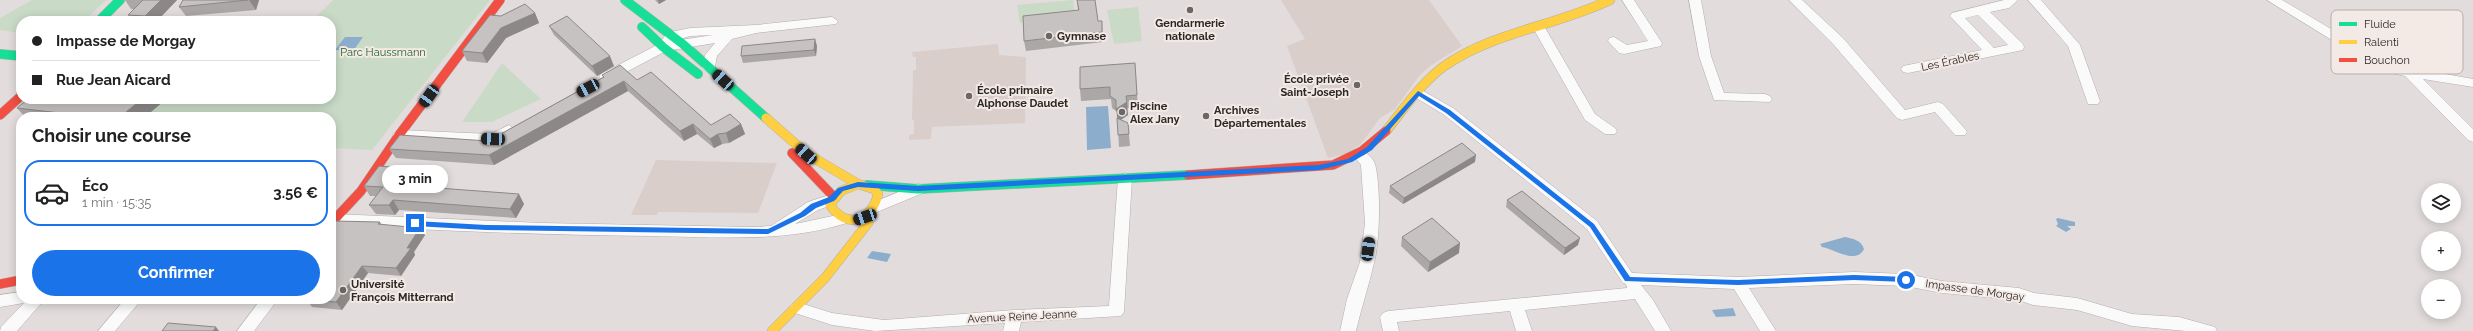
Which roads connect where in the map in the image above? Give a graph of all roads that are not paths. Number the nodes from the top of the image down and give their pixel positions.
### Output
1 (120, 0) edge
2 (500, 0) edge
3 (1608, 0) edge
4 (1628, 0) edge
5 (1695, 0) edge
6 (1795, 0) edge
7 (2012, 0) edge
8 (2034, 0) edge
9 (2273, 0) edge
10 (620, 1) edge
11 (1982, 12) junction
12 (104, 16) edge
13 (832, 21) dead end
14 (1538, 26) junction
15 (756, 29) junction
16 (2331, 34) edge
17 (671, 36) junction
18 (728, 36) junction
19 (1614, 41) dead end
20 (684, 45) junction
21 (663, 47) junction
22 (1991, 52) junction
23 (0, 54) edge
24 (16, 56) edge
25 (709, 68) junction
26 (1908, 69) dead end
27 (2411, 74) edge
28 (2416, 74) edge
29 (706, 81) dead end
30 (2473, 83) edge
31 (594, 84) edge
32 (1418, 93) junction
33 (1765, 99) dead end
34 (16, 101) edge
35 (2093, 101) dead end
36 (0, 116) edge
37 (520, 124) edge
38 (1610, 131) dead end
39 (1960, 132) dead end
40 (399, 135) junction
41 (2473, 136) edge
42 (777, 141) dead end
43 (1360, 155) junction
44 (1125, 178) junction
45 (821, 185) junction
46 (863, 185) junction
47 (918, 189) junction
48 (832, 198) junction
49 (813, 206) junction
50 (874, 210) junction
51 (336, 217) edge
52 (336, 221) edge
53 (843, 230) junction
54 (768, 232) junction
55 (844, 250) junction
56 (1628, 279) junction
57 (16, 281) edge
58 (1738, 283) junction
59 (0, 284) edge
60 (1639, 293) junction
61 (16, 299) edge
62 (0, 301) edge
63 (32, 304) edge
64 (130, 304) edge
65 (266, 304) edge
66 (1516, 305) junction
67 (797, 308) junction
68 (1014, 316) junction
69 (7, 331) edge
70 (106, 331) edge
71 (245, 331) edge
72 (772, 331) edge
73 (1011, 331) edge
74 (1348, 331) edge
75 (1391, 331) edge
76 (1524, 331) edge
77 (1663, 331) edge
78 (1768, 331) edge
79 (2209, 331) edge

1 - 12 street
2 - 40 street
3 - 14 street
4 - 19 street
5 - 33 street
6 - 39 street
7 - 11 street, Les Érables
8 - 35 street
9 - 16 street
10 - 17 street
10 - 21 street
11 - 22 street, Les Érables
11 - 22 street, Les Érables
13 - 15 street
14 - 32 street
14 - 38 street
15 - 17 street
15 - 18 street
17 - 20 street
17 - 21 street
18 - 20 street
18 - 25 street
20 - 21 street
20 - 25 street
21 - 29 street
21 - 31 street
22 - 26 street, Les Érables
23 - 24 street
25 - 46 street
27 - 41 street
28 - 30 street
32 - 43 street
32 - 56 street
34 - 36 street
37 - 40 street
40 - 51 street
42 - 45 street
43 - 44 street
43 - 74 street
44 - 47 street
44 - 68 street, Avenue Reine Jeanne
45 - 48 street
45 - 49 street
46 - 47 street
46 - 48 street
46 - 50 street
47 - 50 street
48 - 49 street
48 - 53 street
49 - 54 street
50 - 53 street
50 - 55 street
52 - 54 street
53 - 54 street
53 - 55 street
55 - 67 street
56 - 58 street, Impasse de Morgay
56 - 60 street
57 - 59 street
58 - 78 street
58 - 79 street, Impasse de Morgay
60 - 66 street
60 - 77 street
61 - 62 street
63 - 69 street
64 - 70 street
65 - 71 street
66 - 75 street
66 - 76 street
67 - 68 street, Avenue Reine Jeanne
67 - 72 street
68 - 73 street

